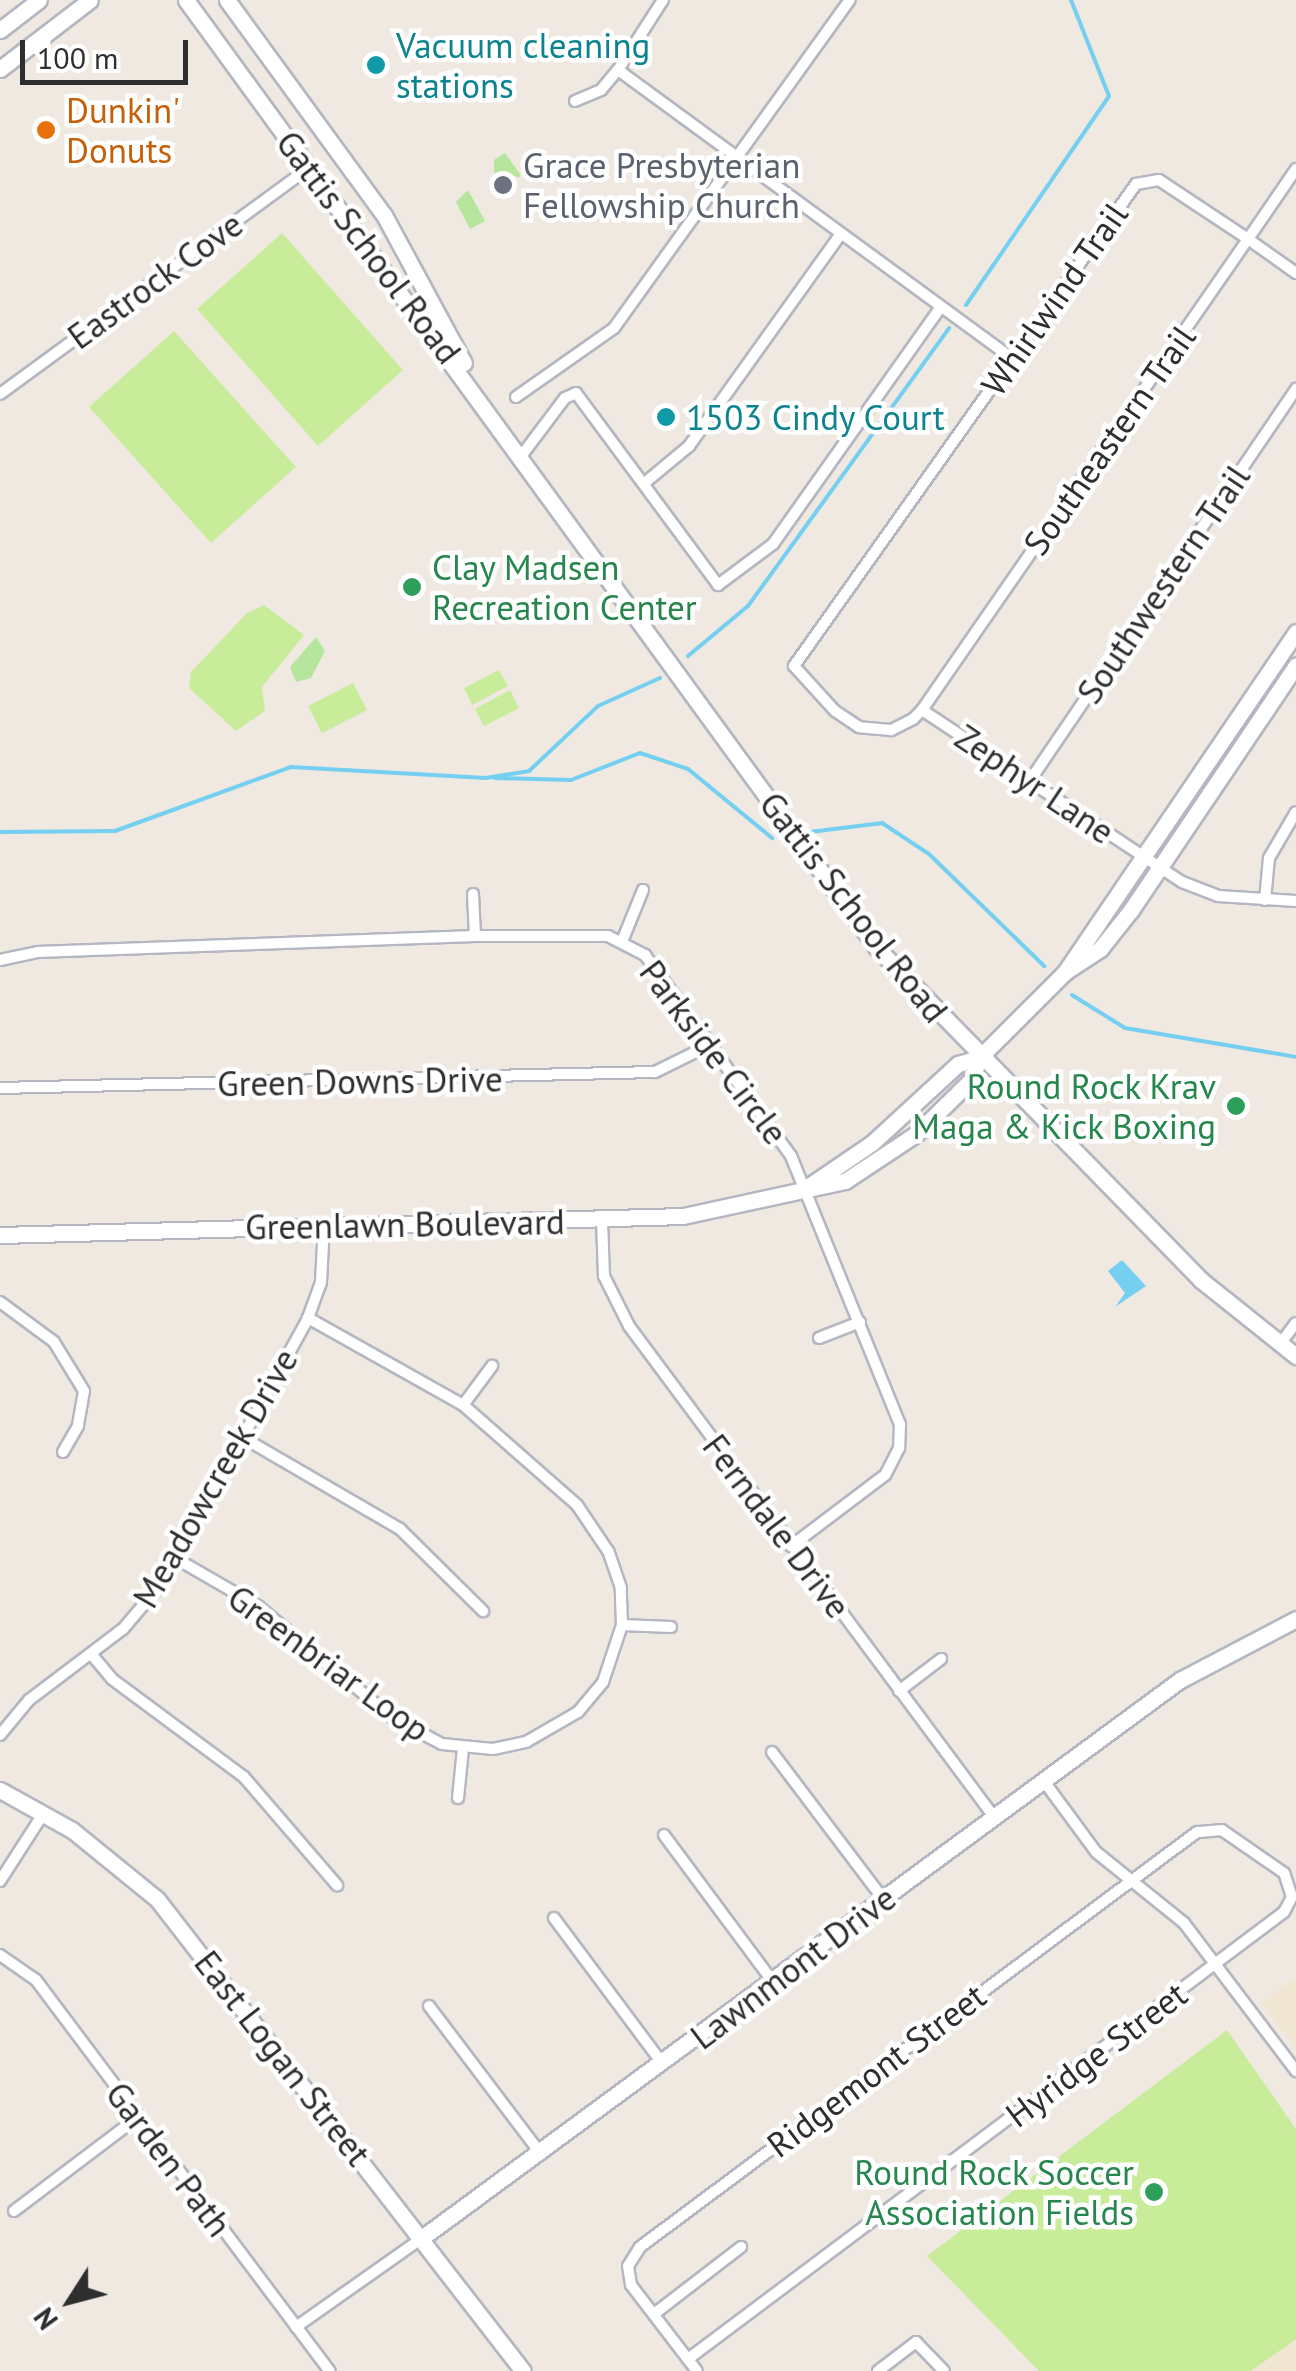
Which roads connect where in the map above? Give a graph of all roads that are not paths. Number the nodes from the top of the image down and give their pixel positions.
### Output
1 (39, 0) edge
2 (90, 0) edge
3 (172, 0) edge
4 (186, 0) edge
5 (227, 0) edge
6 (664, 0) edge
7 (850, 0) edge
8 (198, 16) junction
9 (0, 30) edge
10 (0, 68) edge
11 (618, 70) junction
12 (575, 101) dead end
13 (735, 157) junction
14 (310, 167) junction
15 (1296, 170) edge
16 (841, 234) junction
17 (1248, 239) junction
18 (1296, 273) edge
19 (940, 308) junction
20 (1011, 358) junction
21 (1296, 389) edge
22 (0, 394) edge
23 (516, 397) dead end
24 (481, 398) junction
25 (522, 455) junction
26 (647, 481) junction
27 (1296, 632) edge
28 (1296, 665) edge
29 (794, 666) joint
30 (922, 710) junction
31 (1031, 779) junction
32 (1296, 812) edge
33 (1144, 857) junction
34 (1160, 869) junction
35 (643, 890) dead end
36 (474, 894) dead end
37 (1265, 900) junction
38 (1296, 901) edge
39 (475, 936) junction
40 (623, 940) junction
41 (0, 960) edge
42 (1065, 972) junction
43 (712, 1044) junction
44 (979, 1058) junction
45 (0, 1088) edge
46 (806, 1188) junction
47 (602, 1220) junction
48 (324, 1225) junction
49 (0, 1235) edge
50 (0, 1302) edge
51 (308, 1318) junction
52 (860, 1322) junction
53 (1296, 1323) edge
54 (819, 1338) dead end
55 (1280, 1344) junction
56 (1296, 1356) edge
57 (492, 1366) dead end
58 (463, 1405) junction
59 (242, 1437) junction
60 (64, 1452) dead end
61 (791, 1546) junction
62 (174, 1558) junction
63 (483, 1611) dead end
64 (1296, 1619) edge
65 (622, 1625) junction
66 (671, 1628) dead end
67 (92, 1655) junction
68 (941, 1659) dead end
69 (899, 1691) junction
70 (0, 1735) edge
71 (463, 1749) junction
72 (772, 1752) dead end
73 (1043, 1780) junction
74 (0, 1790) edge
75 (458, 1798) dead end
76 (43, 1814) junction
77 (994, 1817) junction
78 (664, 1835) dead end
79 (1132, 1880) junction
80 (0, 1882) edge
81 (337, 1884) dead end
82 (883, 1900) junction
83 (554, 1918) dead end
84 (0, 1956) edge
85 (1215, 1965) junction
86 (773, 1982) junction
87 (429, 2006) dead end
88 (663, 2064) junction
89 (1296, 2071) edge
90 (137, 2118) junction
91 (540, 2154) junction
92 (14, 2211) dead end
93 (423, 2238) junction
94 (742, 2247) dead end
95 (654, 2314) junction
96 (296, 2328) junction
97 (688, 2359) junction
98 (330, 2371) edge
99 (523, 2371) edge
100 (697, 2371) edge
101 (878, 2371) edge
102 (944, 2371) edge

1 - 9 main road
2 - 10 main road
3 - 8 main road
4 - 8 main road, Gattis School Road
5 - 24 main road, Gattis School Road
6 - 11 street
7 - 13 street
8 - 14 main road, Gattis School Road
11 - 12 street
11 - 13 street
13 - 16 street
13 - 23 street
14 - 22 street, Eastrock Cove
14 - 24 main road, Gattis School Road
15 - 17 street, Southeastern Trail
16 - 19 street
16 - 26 street
17 - 18 street
17 - 20 street, Whirlwind Trail
17 - 30 street, Southeastern Trail
19 - 20 street
19 - 26 street
20 - 29 street, Whirlwind Trail
21 - 31 street, Southwestern Trail
24 - 25 main road, Gattis School Road
25 - 26 street
25 - 44 main road, Gattis School Road
27 - 33 main road, Greenlawn Boulevard
28 - 34 main road, Greenlawn Boulevard
29 - 30 street, Zephyr Lane
30 - 31 street, Zephyr Lane
31 - 33 street, Zephyr Lane
32 - 37 street
33 - 34 street, Zephyr Lane
33 - 42 main road, Greenlawn Boulevard
34 - 37 street, Zephyr Lane
34 - 42 main road, Greenlawn Boulevard
35 - 40 street
36 - 39 street
37 - 38 street, Zephyr Lane
39 - 40 street, Parkside Circle
39 - 41 street, Parkside Circle
40 - 43 street, Parkside Circle
42 - 44 main road, Greenlawn Boulevard
43 - 45 street, Green Downs Drive
43 - 46 street, Parkside Circle
44 - 46 main road, Greenlawn Boulevard
44 - 46 main road, Greenlawn Boulevard
44 - 55 main road, Gattis School Road
46 - 47 main road, Greenlawn Boulevard
46 - 52 street, Parkside Circle
47 - 48 main road, Greenlawn Boulevard
47 - 61 street, Ferndale Drive
48 - 49 main road, Greenlawn Boulevard
48 - 51 street, Meadowcreek Drive
50 - 60 street
51 - 58 street, Greenbriar Loop
51 - 59 street, Meadowcreek Drive
52 - 54 street
52 - 61 street, Parkside Circle
53 - 55 street
55 - 56 main road, Gattis School Road
57 - 58 street
58 - 65 street, Greenbriar Loop
59 - 62 street, Meadowcreek Drive
59 - 63 street
61 - 69 street, Ferndale Drive
62 - 67 street, Meadowcreek Drive
62 - 71 street, Greenbriar Loop
64 - 73 main road, Lawnmont Drive
65 - 66 street
65 - 71 street, Greenbriar Loop
67 - 70 street, Meadowcreek Drive
67 - 81 street
68 - 69 street
69 - 77 street, Ferndale Drive
71 - 75 street
72 - 82 street
73 - 77 main road, Lawnmont Drive
73 - 79 street
74 - 76 main road, East Logan Street
76 - 80 street
76 - 93 main road, East Logan Street
77 - 82 main road, Lawnmont Drive
78 - 86 street
79 - 85 street
79 - 85 street, Ridgemont Street
79 - 95 street, Ridgemont Street
82 - 86 main road, Lawnmont Drive
83 - 88 street
84 - 90 street, Garden Path
85 - 89 street
85 - 97 street, Hyridge Street
86 - 88 main road, Lawnmont Drive
87 - 91 street
88 - 91 main road, Lawnmont Drive
90 - 92 street
90 - 96 street, Garden Path
91 - 93 main road, Lawnmont Drive
93 - 96 street, Lawnmont Drive
93 - 99 main road, East Logan Street
94 - 95 street
95 - 97 street
96 - 98 street, Garden Path
97 - 100 street
101 - 102 street

